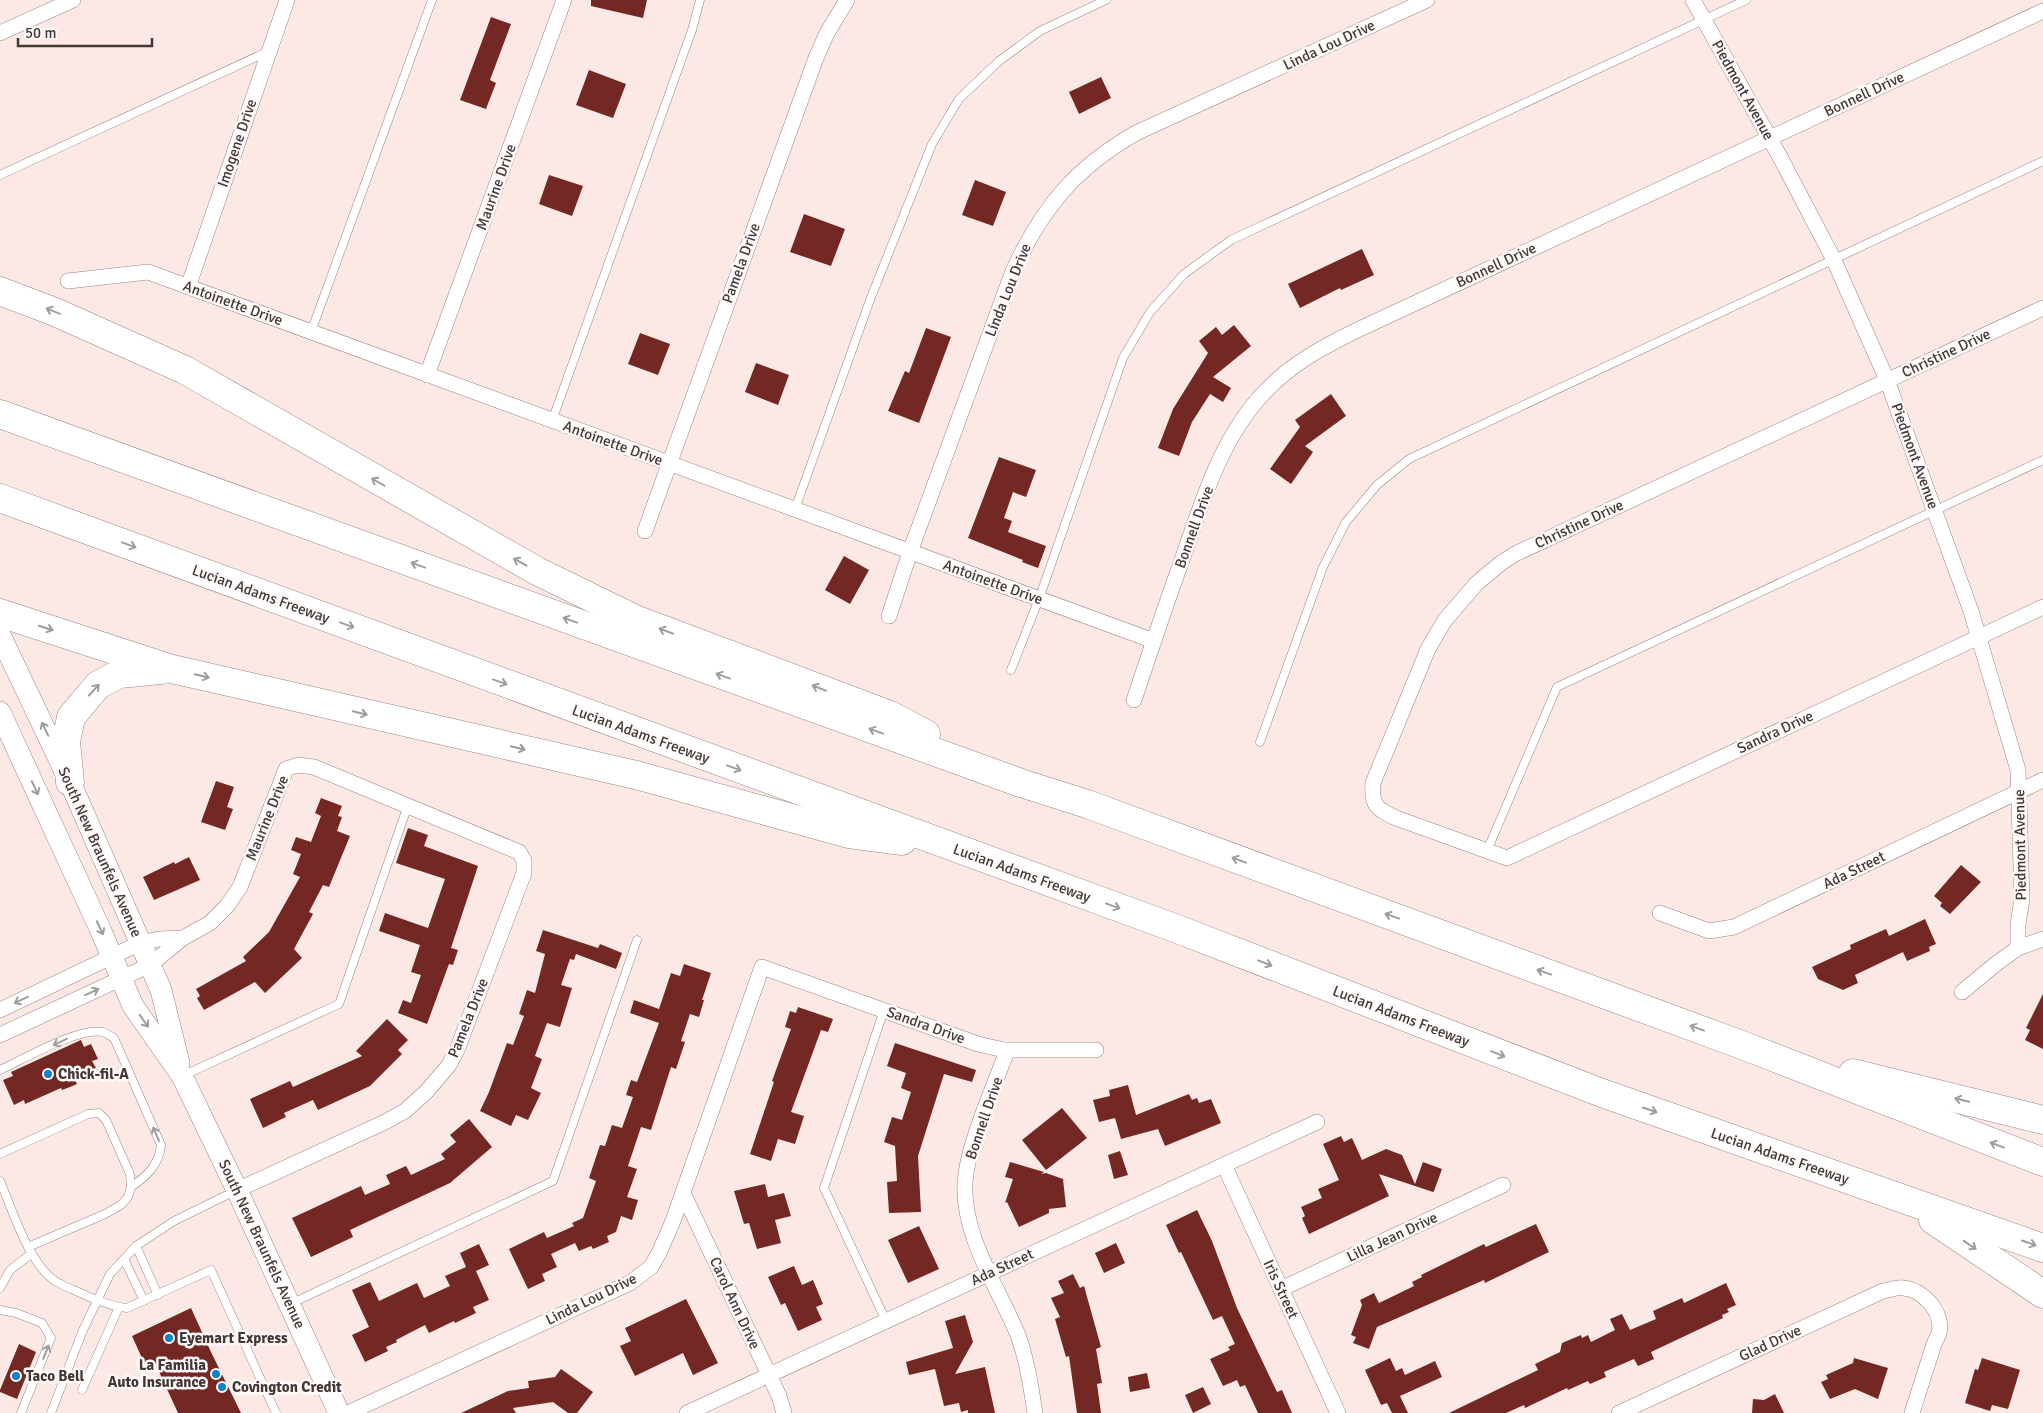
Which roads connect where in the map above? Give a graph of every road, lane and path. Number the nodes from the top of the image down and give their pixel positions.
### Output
1 (73, 0) edge
2 (287, 0) edge
3 (432, 0) edge
4 (564, 0) edge
5 (700, 0) edge
6 (847, 0) edge
7 (1106, 0) edge
8 (1427, 0) edge
9 (1693, 0) edge
10 (1746, 0) edge
11 (2043, 11) edge
12 (1704, 19) junction
13 (0, 33) edge
14 (269, 51) junction
15 (1769, 138) junction
16 (2043, 161) edge
17 (0, 175) edge
18 (1833, 258) junction
19 (68, 281) dead end
20 (188, 286) junction
21 (0, 291) edge
22 (2043, 308) edge
23 (311, 332) junction
24 (427, 375) junction
25 (1887, 380) junction
26 (0, 414) edge
27 (552, 421) junction
28 (2043, 460) edge
29 (668, 463) junction
30 (0, 498) edge
31 (0, 505) edge
32 (795, 509) junction
33 (1935, 510) junction
34 (83, 528) junction
35 (645, 531) dead end
36 (910, 552) junction
37 (1039, 599) junction
38 (2043, 607) edge
39 (0, 613) edge
40 (889, 616) dead end
41 (0, 635) edge
42 (1978, 637) junction
43 (1154, 641) junction
44 (172, 669) junction
45 (1011, 670) dead end
46 (1134, 700) dead end
47 (0, 712) edge
48 (1260, 742) dead end
49 (2043, 780) edge
50 (70, 782) junction
51 (1021, 783) junction
52 (2019, 791) junction
53 (408, 805) junction
54 (952, 848) junction
55 (1487, 851) junction
56 (1507, 858) joint
57 (1660, 913) dead end
58 (183, 938) junction
59 (2043, 939) edge
60 (636, 940) dead end
61 (140, 943) junction
62 (2018, 948) junction
63 (112, 956) junction
64 (150, 965) junction
65 (762, 967) joint
66 (121, 978) junction
67 (1962, 992) dead end
68 (0, 1010) edge
69 (884, 1010) junction
70 (0, 1035) edge
71 (1742, 1045) junction
72 (1004, 1050) junction
73 (1096, 1050) dead end
74 (0, 1070) edge
75 (182, 1076) junction
76 (2043, 1120) edge
77 (1318, 1122) dead end
78 (0, 1154) edge
79 (2043, 1162) edge
80 (1224, 1165) junction
81 (0, 1181) edge
82 (1503, 1185) dead end
83 (131, 1187) junction
84 (237, 1190) junction
85 (3, 1193) edge
86 (683, 1193) junction
87 (1901, 1198) junction
88 (136, 1246) junction
89 (2043, 1248) edge
90 (30, 1250) junction
91 (124, 1259) junction
92 (989, 1273) junction
93 (0, 1288) edge
94 (1281, 1289) junction
95 (158, 1294) junction
96 (2043, 1294) edge
97 (97, 1300) junction
98 (144, 1301) junction
99 (290, 1304) junction
100 (119, 1307) junction
101 (0, 1310) edge
102 (886, 1321) junction
103 (769, 1375) junction
104 (82, 1390) dead end
105 (21, 1413) edge
106 (51, 1413) edge
107 (276, 1413) edge
108 (339, 1413) edge
109 (348, 1413) edge
110 (687, 1413) edge
111 (784, 1413) edge
112 (1035, 1413) edge
113 (1338, 1413) edge
114 (1619, 1413) edge
115 (1912, 1413) edge

1 - 13 street
2 - 14 street, Imogene Drive
3 - 23 lane
4 - 24 street, Maurine Drive
5 - 27 lane
6 - 29 street, Pamela Drive
7 - 32 lane
8 - 36 street, Linda Lou Drive
9 - 12 street, Piedmont Avenue
10 - 12 lane
11 - 15 street, Bonnell Drive
12 - 15 street, Piedmont Avenue
12 - 37 lane
14 - 17 lane
14 - 20 street, Imogene Drive
15 - 18 street, Piedmont Avenue
15 - 43 street, Bonnell Drive
16 - 18 lane
18 - 25 street, Piedmont Avenue
18 - 48 lane
19 - 20 street, Antoinette Drive
20 - 23 street, Antoinette Drive
51 -> 21 highway
22 - 25 street, Christine Drive
23 - 24 street, Antoinette Drive
24 - 27 street, Antoinette Drive
25 - 33 street, Piedmont Avenue
25 - 55 street, Christine Drive
51 -> 26 highway
27 - 29 street, Antoinette Drive
28 - 33 lane
29 - 32 street, Antoinette Drive
29 - 35 street, Pamela Drive
30 - 34 highway, Lucian Adams Freeway
31 - 34 highway
32 - 36 street, Antoinette Drive
33 - 42 street, Piedmont Avenue
33 - 55 lane
34 -> 54 highway, Lucian Adams Freeway
36 - 37 street, Antoinette Drive
36 - 40 street, Linda Lou Drive
37 - 43 street, Antoinette Drive
37 - 45 lane
38 - 42 street, Sandra Drive
39 -> 44 highway
50 -> 41 main road, South New Braunfels Avenue
42 - 52 street, Piedmont Avenue
42 - 56 street, Sandra Drive
43 - 46 street, Bonnell Drive
50 -> 44 highway
44 -> 54 highway
47 -> 63 main road, South New Braunfels Avenue
49 - 52 street, Ada Street
50 - 61 main road, South New Braunfels Avenue
71 -> 51 highway
52 - 57 street, Ada Street
52 - 62 street, Piedmont Avenue
53 - 58 street, Maurine Drive
53 - 75 lane
53 - 84 street, Pamela Drive
54 -> 87 highway, Lucian Adams Freeway
55 - 56 street, Christine Drive
58 - 61 street, Maurine Drive
58 - 64 street, Maurine Drive
59 - 62 street
60 - 99 lane
61 - 63 street, Maurine Drive
61 - 64 main road, South New Braunfels Avenue
62 - 67 street
63 - 66 main road, South New Braunfels Avenue
63 -> 68 street, Maurine Drive
64 - 66 street, Maurine Drive
64 - 75 main road, South New Braunfels Avenue
65 - 69 street, Sandra Drive
65 - 86 street, Linda Lou Drive
70 -> 66 street, Maurine Drive
66 -> 75 main road, South New Braunfels Avenue
69 - 72 street, Sandra Drive
69 - 102 lane
76 -> 71 highway
79 -> 71 highway
72 - 73 street, Sandra Drive
72 - 92 street, Bonnell Drive
83 -> 74 lane
75 - 84 main road, South New Braunfels Avenue
77 - 80 street, Ada Street
78 - 83 lane
80 - 92 street, Ada Street
80 - 94 street, Iris Street
81 - 85 lane
82 - 94 street, Lilla Jean Drive
83 - 90 lane
84 - 88 lane
84 - 99 main road, South New Braunfels Avenue
85 - 90 lane
86 - 103 street, Carol Ann Drive
86 - 109 street, Linda Lou Drive
87 -> 89 highway, Lucian Adams Freeway
87 -> 96 highway
88 - 91 lane
88 - 95 lane
90 - 93 lane
90 - 97 lane
91 - 97 lane
91 - 98 lane
92 - 102 street, Ada Street
92 - 112 street, Bonnell Drive
94 - 113 street, Iris Street
95 - 98 lane
95 - 107 lane
97 - 100 lane
97 - 106 lane
98 - 100 lane
99 - 108 main road, South New Braunfels Avenue
100 - 104 lane
105 -> 101 lane
102 - 103 street, Ada Street
103 - 110 street, Ada Street
103 - 111 street, Carol Ann Drive
114 - 115 street, Glad Drive

